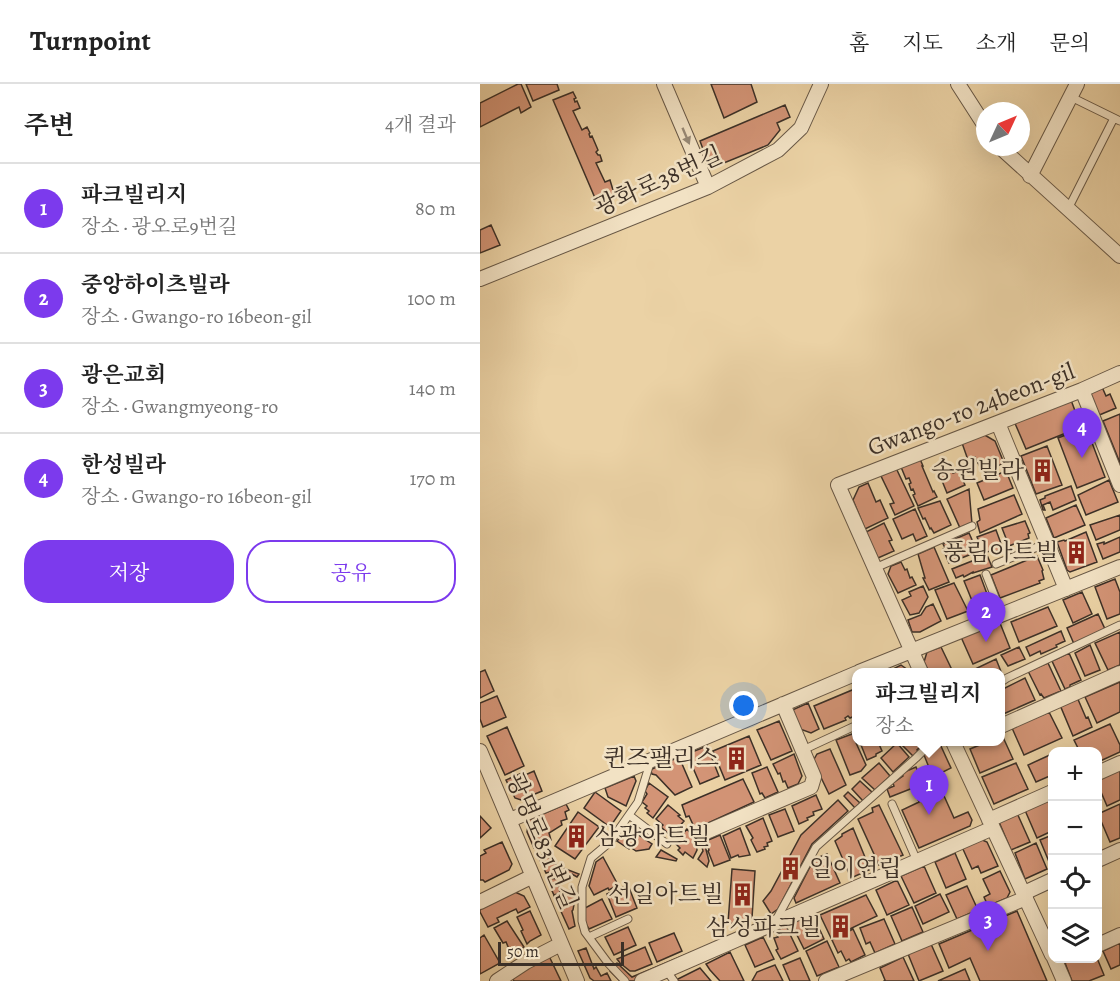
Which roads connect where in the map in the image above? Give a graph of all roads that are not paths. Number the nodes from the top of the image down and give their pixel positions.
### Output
1 (664, 84) edge
2 (821, 84) edge
3 (958, 84) edge
4 (1074, 90) edge
5 (976, 112) edge
6 (1117, 119) edge
7 (1009, 156) edge
8 (1030, 176) junction
9 (708, 187) junction
10 (1068, 208) junction
11 (1120, 256) edge
12 (480, 279) edge
13 (1120, 373) edge
14 (1082, 390) junction
15 (998, 423) junction
16 (1120, 485) edge
17 (972, 526) dead end
18 (1047, 543) junction
19 (996, 564) dead end
20 (1120, 567) edge
21 (875, 568) junction
22 (986, 574) dead end
23 (1066, 589) junction
24 (1002, 615) junction
25 (1120, 626) edge
26 (911, 650) junction
27 (870, 668) edge
28 (919, 668) edge
29 (1120, 673) edge
30 (852, 675) edge
31 (1005, 679) edge
32 (783, 704) junction
33 (1005, 724) edge
34 (852, 727) edge
35 (927, 746) edge
36 (959, 746) edge
37 (802, 750) junction
38 (480, 751) edge
39 (650, 760) junction
40 (1120, 764) edge
41 (1102, 771) edge
42 (1048, 795) edge
43 (892, 804) dead end
44 (629, 815) junction
45 (510, 820) junction
46 (991, 824) junction
47 (706, 832) dead end
48 (667, 844) dead end
49 (1120, 850) edge
50 (1102, 858) edge
51 (917, 861) junction
52 (533, 876) junction
53 (1048, 883) edge
54 (1025, 896) junction
55 (480, 902) edge
56 (628, 919) dead end
57 (774, 923) junction
58 (1120, 935) edge
59 (589, 937) junction
60 (1048, 940) edge
61 (1102, 943) edge
62 (561, 944) junction
63 (1059, 963) edge
64 (670, 976) edge
65 (497, 981) edge
66 (577, 981) edge
67 (625, 981) edge
68 (642, 981) edge
69 (826, 981) edge
70 (1064, 981) edge

1 -> 9 street
2 - 9 street, 광화로38번길
3 - 5 street
4 - 6 lane
4 - 8 street
6 - 10 lane
7 - 8 street
8 - 10 street
9 - 12 street, 광화로38번길
10 - 11 street
13 - 14 street, Gwango-ro 24beon-gil
14 - 15 street, Gwango-ro 24beon-gil
14 - 16 street
15 - 18 street
15 - 21 street, Gwango-ro 24beon-gil
17 - 21 lane
18 - 19 lane
18 - 23 street
20 - 23 street
21 - 26 street
22 - 24 lane
23 - 24 street
24 - 26 street
25 - 31 lane
26 - 27 street
26 - 28 street
29 - 33 street
30 - 32 street
32 - 37 street
32 - 39 street
34 - 37 lane
35 - 57 lane
36 - 46 street
37 - 47 street
38 - 45 street, 광명로831번길
39 - 44 lane
39 - 45 street
40 - 41 street
42 - 46 street
43 - 51 lane
44 - 48 lane
44 - 59 lane
45 - 52 street, 광명로831번길
46 - 51 street
46 - 54 street
49 - 50 street
51 - 57 street
52 - 55 street
52 - 62 street, 광명로831번길
53 - 54 street
54 - 60 street
54 - 69 street
56 - 59 lane
57 - 64 street
58 - 61 street
59 - 67 lane
62 - 65 street
62 - 66 street, 광명로831번길
63 - 70 street
64 - 68 street

